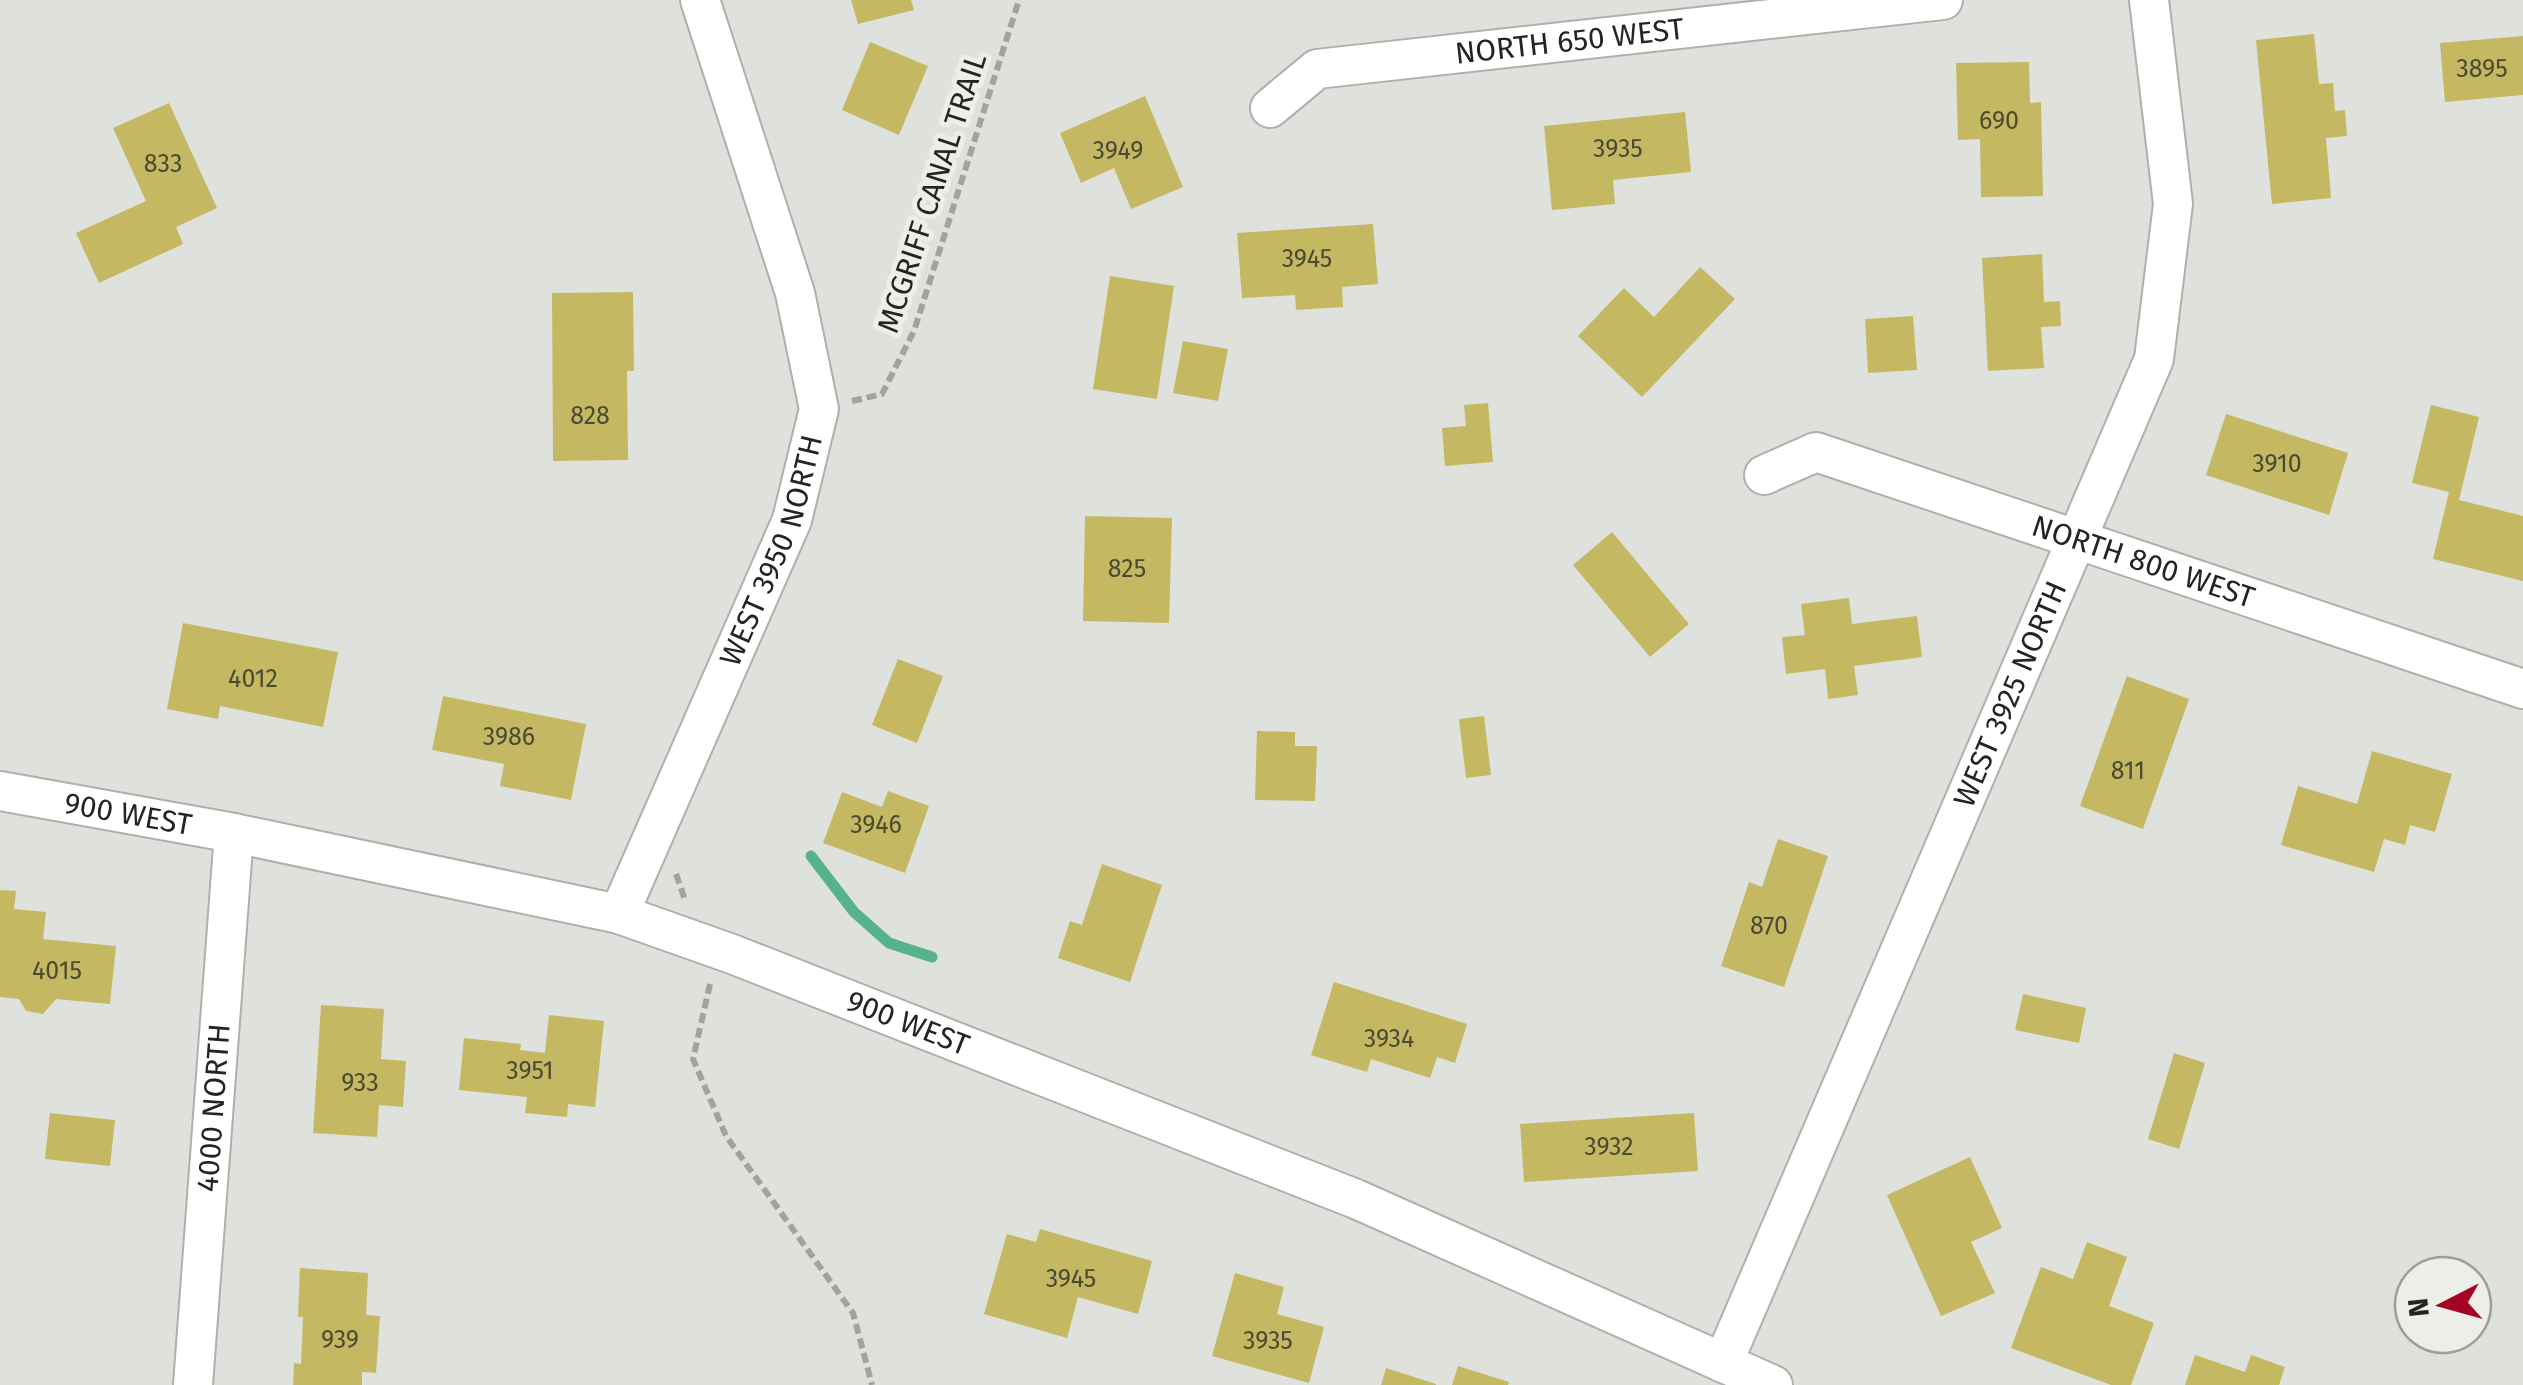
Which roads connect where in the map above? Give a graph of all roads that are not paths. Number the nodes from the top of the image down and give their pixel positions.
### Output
1 (700, 0) edge
2 (1942, 0) edge
3 (2149, 0) edge
4 (1270, 108) dead end
5 (1764, 475) dead end
6 (2079, 539) junction
7 (2523, 689) edge
8 (0, 791) edge
9 (234, 833) junction
10 (619, 914) junction
11 (1723, 1363) junction
12 (192, 1385) edge
13 (1774, 1385) edge

1 - 10 street, WEST 3950 NORTH
2 - 4 street, NORTH 650 WEST
3 - 6 street, WEST 3925 NORTH
5 - 6 street, NORTH 800 WEST
6 - 7 street, NORTH 800 WEST
6 - 11 street, WEST 3925 NORTH
8 - 9 street, 900 WEST
9 - 10 street, 900 WEST
9 - 12 street, 4000 NORTH
10 - 11 street, 900 WEST
11 - 13 street, 900 WEST

